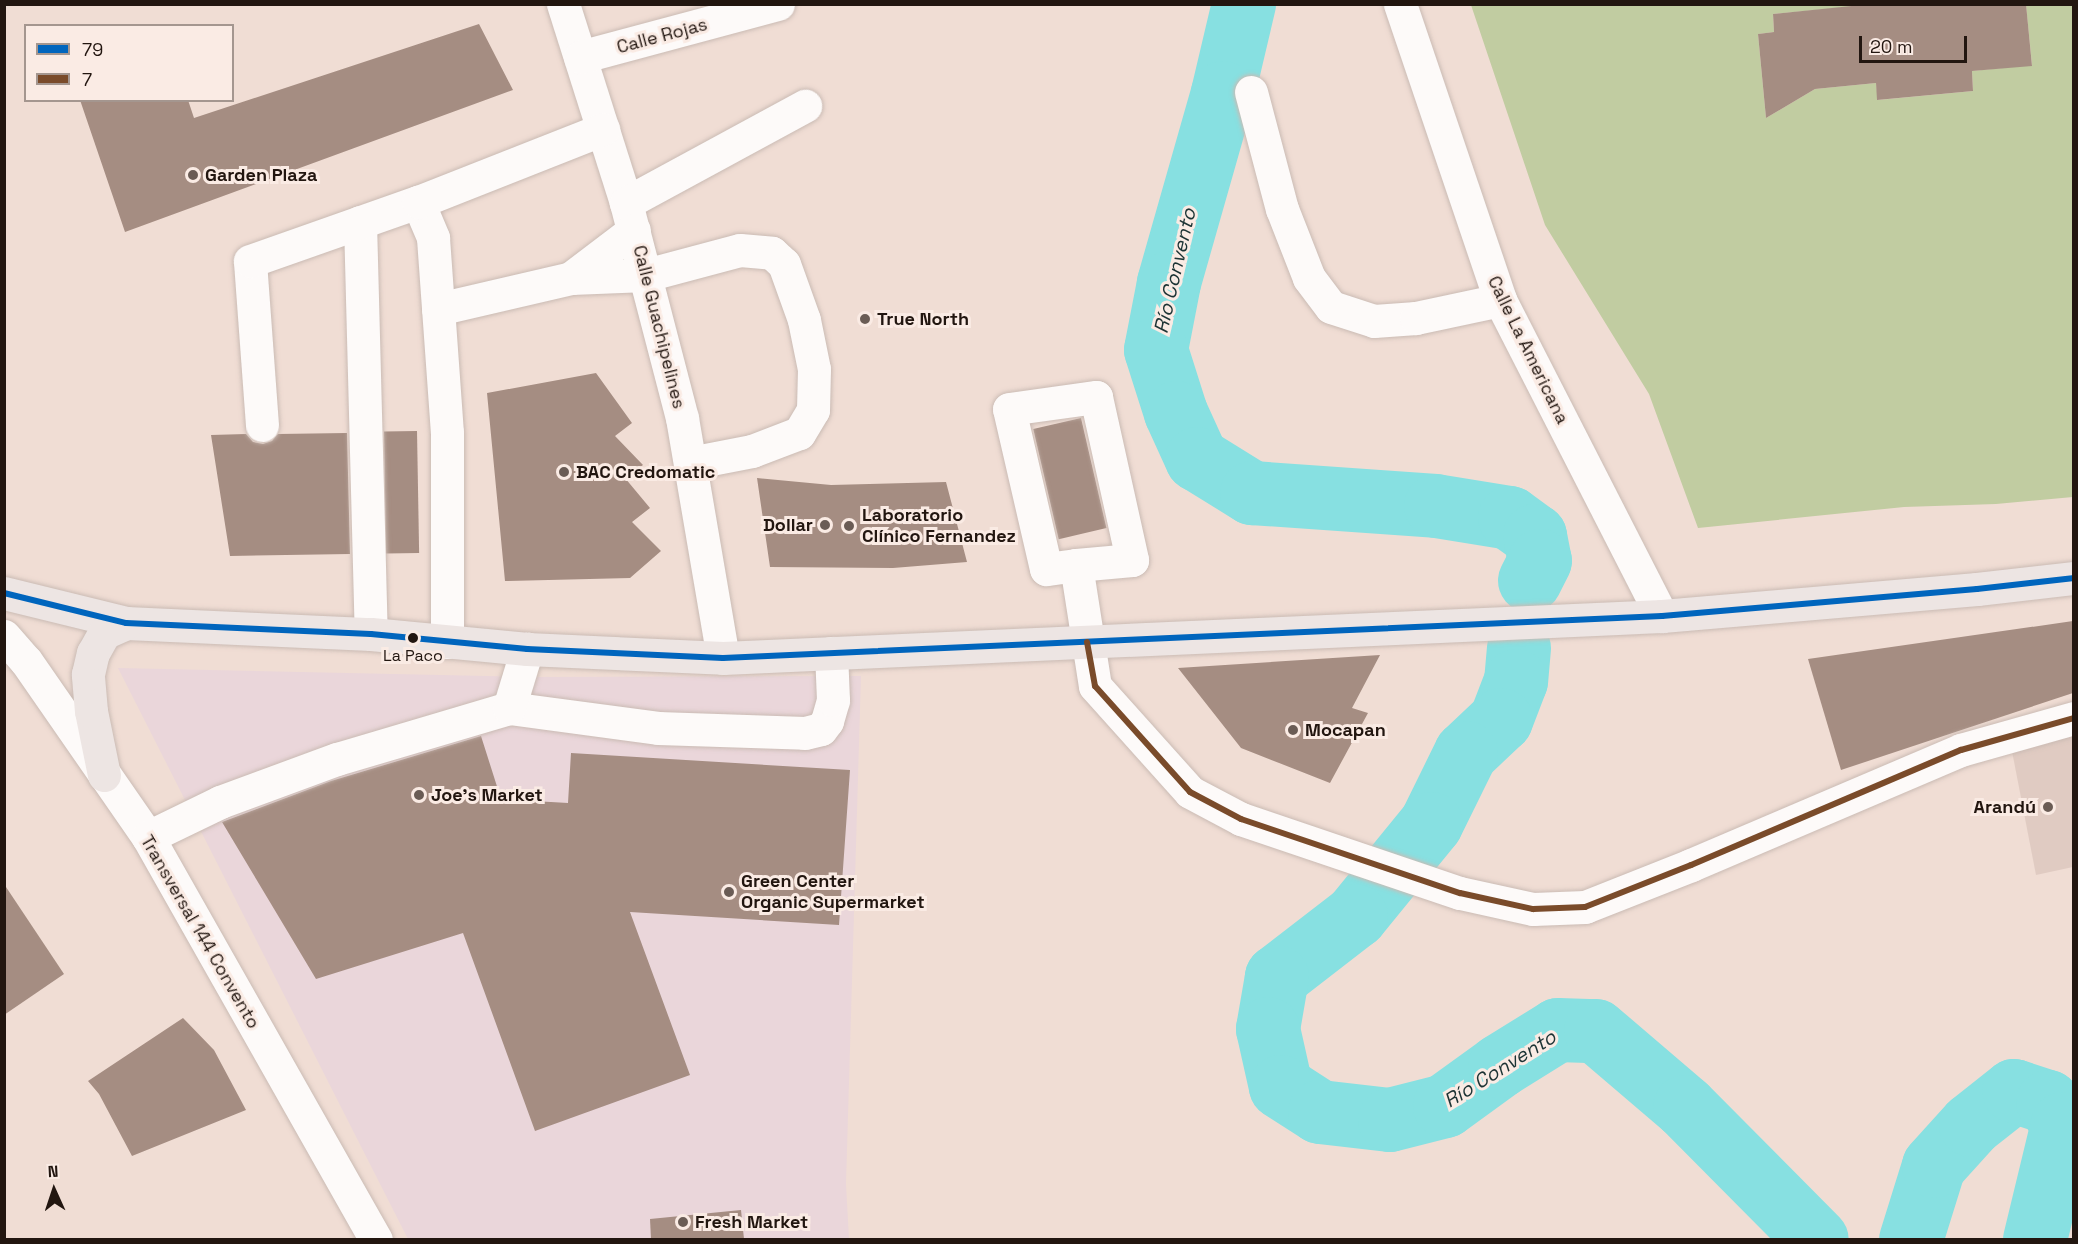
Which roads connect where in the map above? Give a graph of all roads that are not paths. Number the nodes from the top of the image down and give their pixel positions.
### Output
1 (563, 4) edge
2 (778, 4) edge
3 (1400, 4) edge
4 (580, 57) junction
5 (1251, 92) dead end
6 (805, 106) dead end
7 (603, 129) junction
8 (418, 202) junction
9 (630, 216) junction
10 (360, 222) junction
11 (646, 274) junction
12 (571, 279) junction
13 (1500, 300) junction
14 (438, 309) junction
15 (262, 425) dead end
16 (690, 463) junction
17 (1076, 565) junction
18 (2073, 578) edge
19 (4, 593) edge
20 (1662, 616) junction
21 (126, 623) junction
22 (370, 634) junction
23 (4, 636) edge
24 (447, 642) junction
25 (1086, 642) junction
26 (527, 649) junction
27 (831, 653) junction
28 (723, 658) junction
29 (509, 708) junction
30 (2073, 717) edge
31 (104, 775) junction
32 (148, 837) junction
33 (376, 1239) edge

1 - 4 street, Calle Guachipelines
2 - 4 street, Calle Rojas
3 - 13 street, Calle La Americana
4 - 7 street, Calle Guachipelines
5 - 13 street
6 - 9 street
7 - 8 street
7 - 9 street, Calle Guachipelines
8 - 10 street
8 - 14 street
9 - 11 street, Calle Guachipelines
9 - 12 street
10 - 15 street
10 - 22 street
11 - 12 street
11 - 16 street, Calle Guachipelines
11 - 16 street
12 - 14 street
13 - 20 street, Calle La Americana
14 - 24 street
16 - 28 street, Calle Guachipelines
17 - 17 street
17 - 25 street
18 - 20 main road
19 - 21 main road
20 - 25 main road
21 - 22 main road
21 - 31 main road
22 - 24 main road
23 - 31 street, Transversal 144 Convento
24 - 26 main road
25 - 27 main road
25 - 30 street
26 - 28 main road
26 - 29 street
27 - 28 main road
27 - 29 street
29 - 32 street
31 - 32 street, Transversal 144 Convento
32 - 33 street, Transversal 144 Convento

